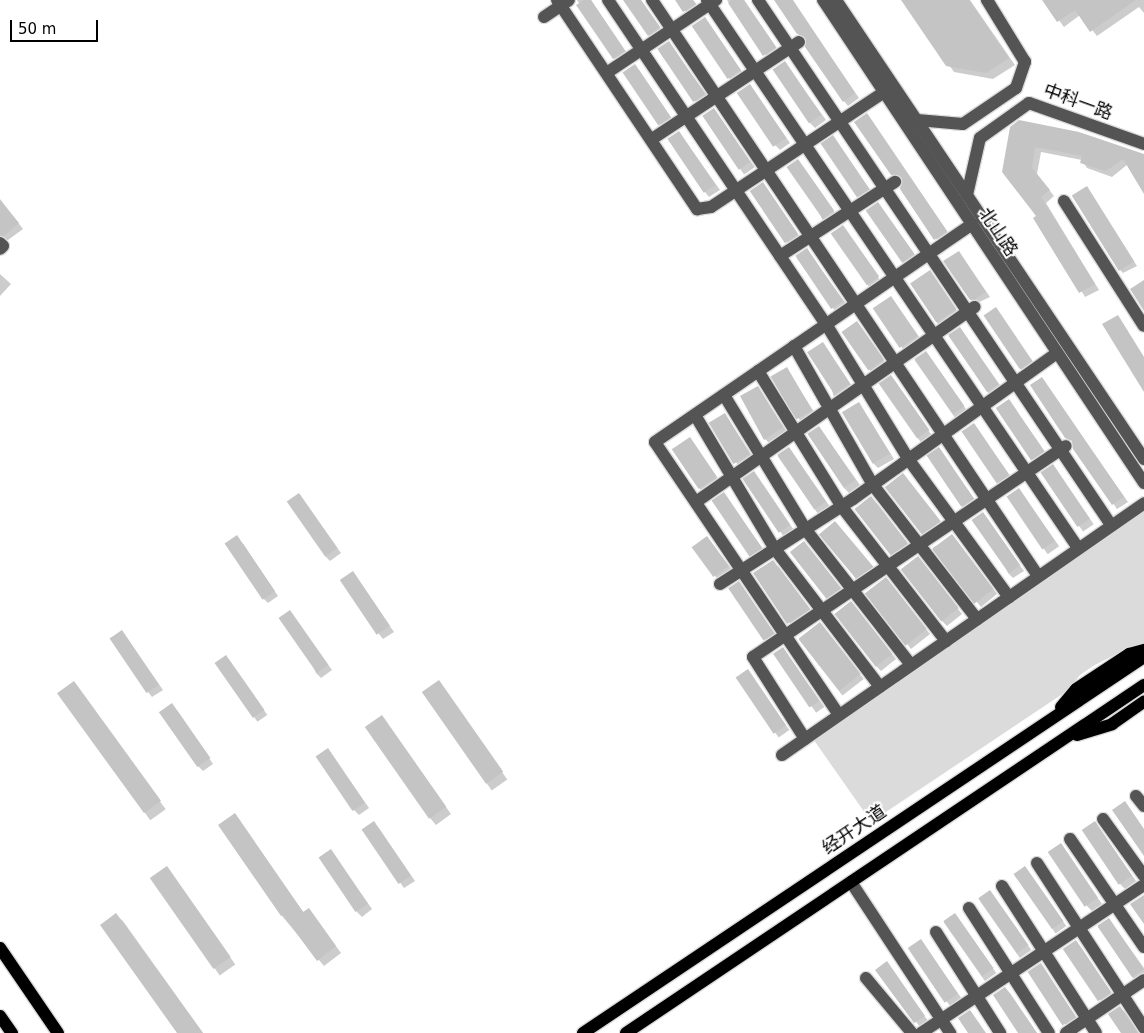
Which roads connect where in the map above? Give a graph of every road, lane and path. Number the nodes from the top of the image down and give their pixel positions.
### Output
1 (608, 0) edge
2 (652, 0) edge
3 (758, 0) edge
4 (823, 0) edge
5 (836, 0) edge
6 (987, 0) edge
7 (711, 1) edge
8 (563, 2) edge
9 (544, 17) dead end
10 (672, 29) junction
11 (794, 45) junction
12 (642, 50) junction
13 (755, 71) junction
14 (608, 72) junction
15 (884, 92) junction
16 (717, 96) junction
17 (686, 116) junction
18 (917, 120) junction
19 (840, 121) junction
20 (652, 139) junction
21 (805, 144) junction
22 (1144, 144) edge
23 (766, 170) junction
24 (890, 185) junction
25 (736, 190) junction
26 (967, 196) junction
27 (1064, 201) dead end
28 (850, 211) junction
29 (972, 224) junction
30 (811, 237) junction
31 (0, 243) edge
32 (0, 248) edge
33 (928, 254) junction
34 (780, 256) junction
35 (894, 277) junction
36 (856, 304) junction
37 (971, 309) junction
38 (826, 324) junction
39 (1144, 326) edge
40 (934, 336) junction
41 (794, 346) junction
42 (1057, 353) junction
43 (895, 363) junction
44 (758, 371) junction
45 (1016, 383) junction
46 (863, 385) junction
47 (724, 395) junction
48 (982, 407) junction
49 (830, 409) junction
50 (695, 415) junction
51 (796, 432) junction
52 (943, 435) junction
53 (1063, 448) junction
54 (762, 456) junction
55 (1144, 459) edge
56 (909, 460) junction
57 (1027, 472) junction
58 (732, 477) junction
59 (1144, 483) edge
60 (873, 485) junction
61 (986, 500) junction
62 (696, 502) junction
63 (1144, 502) edge
64 (842, 507) junction
65 (954, 522) junction
66 (1111, 526) junction
67 (806, 530) junction
68 (920, 545) junction
69 (1078, 548) junction
70 (775, 549) junction
71 (888, 566) junction
72 (742, 570) junction
73 (1038, 576) junction
74 (720, 584) dead end
75 (852, 590) junction
76 (1008, 597) junction
77 (822, 610) junction
78 (977, 619) junction
79 (786, 635) junction
80 (946, 641) junction
81 (1144, 650) edge
82 (1144, 657) edge
83 (911, 665) junction
84 (1144, 685) edge
85 (880, 687) junction
86 (1144, 702) edge
87 (840, 715) junction
88 (1052, 718) junction
89 (804, 739) junction
90 (1063, 740) junction
91 (782, 755) dead end
92 (1103, 819) dead end
93 (1070, 839) dead end
94 (1037, 863) dead end
95 (1144, 876) edge
96 (851, 882) junction
97 (1144, 884) edge
98 (1002, 886) dead end
99 (1116, 903) junction
100 (969, 908) dead end
101 (1079, 928) junction
102 (936, 932) dead end
103 (1144, 947) edge
104 (0, 948) edge
105 (1044, 952) junction
106 (1012, 973) junction
107 (866, 978) dead end
108 (1144, 980) edge
109 (1122, 995) junction
110 (977, 996) junction
111 (0, 1016) edge
112 (1087, 1019) junction
113 (941, 1020) junction
114 (1144, 1028) edge
115 (12, 1033) edge
116 (58, 1033) edge
117 (583, 1033) edge
118 (626, 1033) edge
119 (912, 1033) edge
120 (921, 1033) edge
121 (950, 1033) edge
122 (1000, 1033) edge
123 (1049, 1033) edge
124 (1066, 1033) edge
125 (1096, 1033) edge

1 - 12 street
2 - 10 street
3 - 11 street
4 - 15 street, 北山路
5 - 18 street, 北山路
6 - 18 street
7 - 10 street
7 - 13 street
8 - 9 street
8 - 14 street
10 - 12 street
10 - 16 street
11 - 13 street
11 - 19 street
12 - 14 street
12 - 17 street
13 - 16 street
13 - 21 street
14 - 20 street
15 - 19 street
15 - 29 street, 北山路
16 - 17 street
16 - 23 street
17 - 20 street
17 - 25 street
18 - 26 street, 北山路
19 - 21 street
19 - 24 street
20 - 25 street
21 - 23 street
21 - 28 street
22 - 26 street, 中科一路
23 - 25 street
23 - 30 street
24 - 28 street
24 - 33 street
25 - 34 street
26 - 55 street, 北山路
27 - 39 street
28 - 30 street
28 - 35 street
29 - 33 street
29 - 42 street, 北山路
30 - 34 street
30 - 36 street
31 - 32 street
33 - 35 street
33 - 37 street
34 - 38 street
35 - 36 street
35 - 40 street
36 - 38 street
36 - 43 street
37 - 40 street
37 - 45 street
38 - 41 street
38 - 46 street
40 - 43 street
40 - 48 street
41 - 44 street
41 - 49 street
42 - 45 street
42 - 59 street, 北山路
43 - 46 street
43 - 52 street
44 - 47 street
44 - 51 street
45 - 48 street
45 - 53 street
46 - 49 street
46 - 56 street
47 - 50 street
47 - 54 street
48 - 52 street
48 - 57 street
49 - 51 street
49 - 60 street
50 - 58 street
50 - 62 street
51 - 54 street
51 - 64 street
52 - 56 street
52 - 61 street
53 - 57 street
53 - 66 street
54 - 58 street
54 - 67 street
56 - 60 street
56 - 65 street
57 - 61 street
57 - 69 street
58 - 62 street
58 - 70 street
60 - 64 street
60 - 68 street
61 - 65 street
61 - 73 street
62 - 72 street
63 - 66 street
64 - 67 street
64 - 71 street
65 - 68 street
65 - 76 street
66 - 69 street
67 - 70 street
67 - 75 street
68 - 71 street
68 - 78 street
69 - 73 street
70 - 72 street
70 - 77 street
71 - 75 street
71 - 80 street
72 - 74 street
72 - 79 street
73 - 76 street
75 - 77 street
75 - 83 street
76 - 78 street
77 - 79 street
77 - 85 street
78 - 80 street
79 - 87 street
79 - 89 street
80 - 83 street
81 - 88 main road
82 - 88 main road, 经开大道
83 - 85 street
84 - 90 main road
85 - 87 street
86 - 90 main road
87 - 89 street
88 - 117 main road, 经开大道
89 - 91 street
90 - 96 main road
92 - 95 street
93 - 99 street
94 - 101 street
96 - 113 street
96 - 118 main road
97 - 99 street
98 - 105 street
99 - 101 street
99 - 103 street
100 - 106 street
101 - 105 street
101 - 109 street
102 - 110 street
104 - 116 main road
105 - 106 street
105 - 112 street
106 - 110 street
106 - 123 street
107 - 119 street
108 - 109 street
109 - 112 street
109 - 114 street
110 - 113 street
110 - 122 street
111 - 115 main road
112 - 124 street
112 - 125 street
113 - 120 street
113 - 121 street

